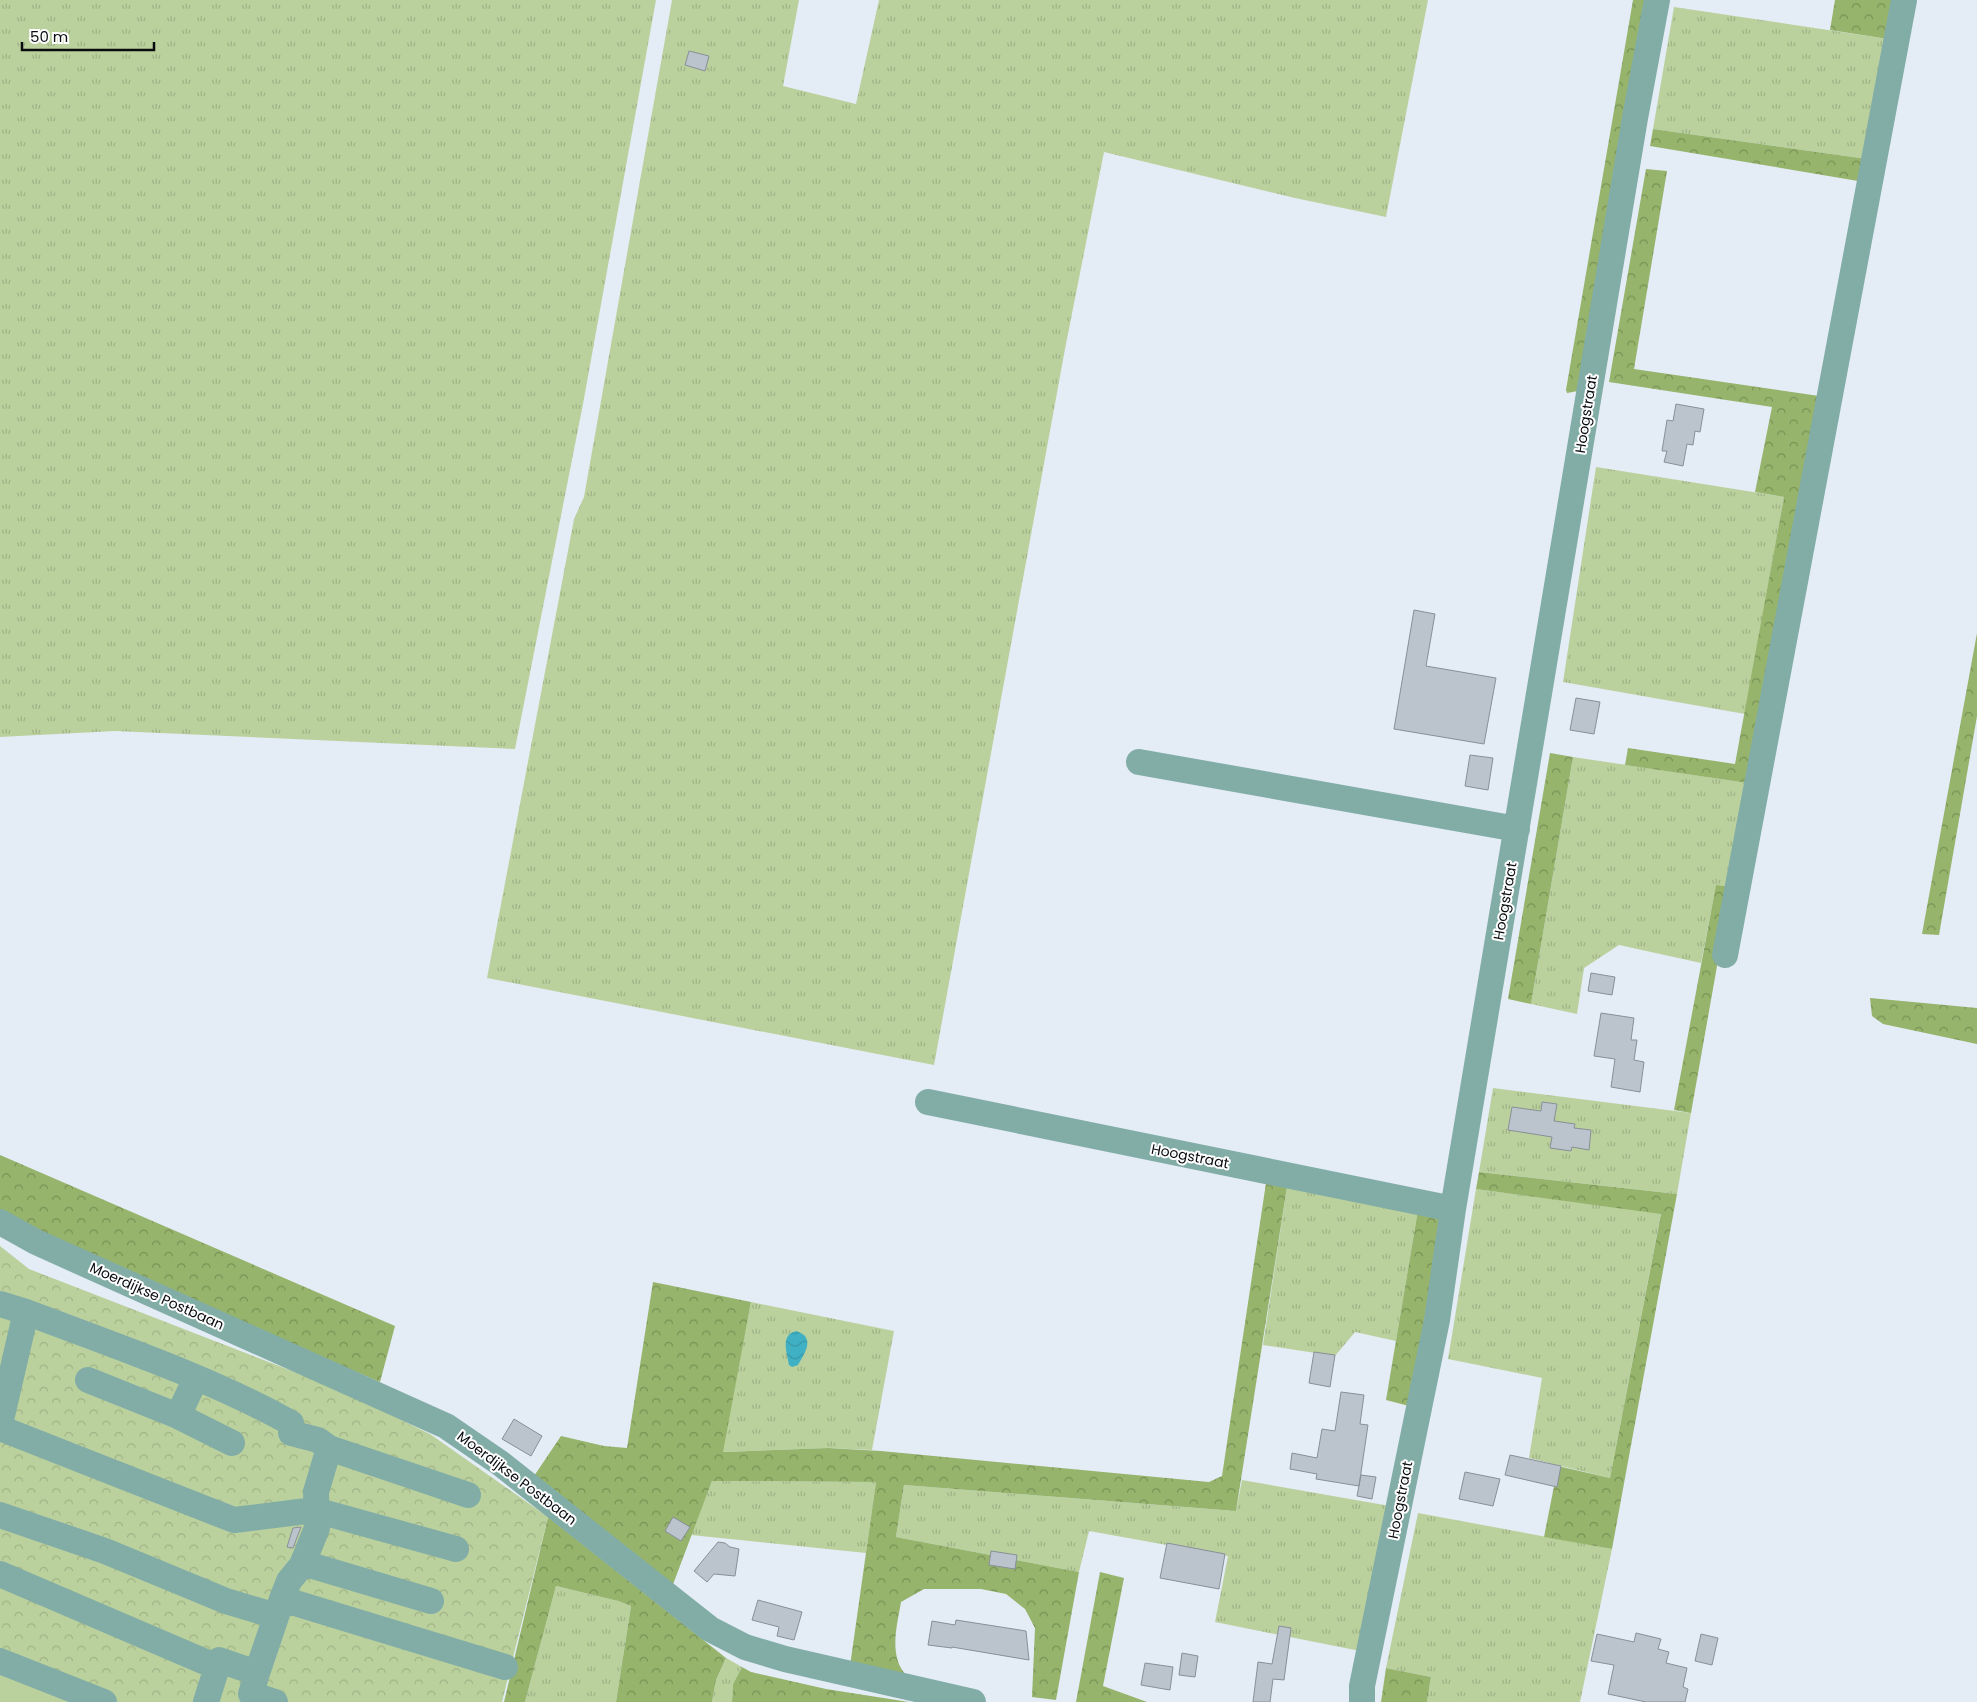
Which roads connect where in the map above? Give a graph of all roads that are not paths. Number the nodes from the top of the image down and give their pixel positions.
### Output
1 (1657, 0) edge
2 (1904, 0) edge
3 (1139, 762) dead end
4 (1517, 829) junction
5 (1725, 955) dead end
6 (928, 1102) dead end
7 (1453, 1209) junction
8 (0, 1222) edge
9 (0, 1304) edge
10 (26, 1312) junction
11 (196, 1378) junction
12 (88, 1380) dead end
13 (3, 1394) edge
14 (178, 1416) junction
15 (0, 1426) edge
16 (232, 1443) dead end
17 (329, 1448) junction
18 (468, 1495) dead end
19 (315, 1510) junction
20 (0, 1515) edge
21 (456, 1549) dead end
22 (303, 1563) junction
23 (0, 1574) edge
24 (431, 1601) dead end
25 (279, 1608) junction
26 (0, 1661) edge
27 (217, 1667) junction
28 (505, 1667) dead end
29 (252, 1690) edge
30 (104, 1702) edge
31 (206, 1702) edge
32 (275, 1702) edge
33 (973, 1702) edge
34 (1362, 1702) edge

1 - 4 street, Hoogstraat
2 - 5 street
3 - 4 street
4 - 7 street, Hoogstraat
6 - 7 street, Hoogstraat
7 - 34 street, Hoogstraat
8 - 33 street, Moerdijkse Postbaan
9 - 10 street
10 - 11 street
10 - 13 street
11 - 14 street
11 - 17 street
12 - 14 street
13 - 15 street
14 - 16 street
15 - 19 street
17 - 18 street
17 - 19 street
19 - 21 street
19 - 22 street
20 - 25 street
22 - 24 street
22 - 25 street
23 - 27 street
25 - 28 street
25 - 29 street
26 - 30 street
27 - 29 street
27 - 31 street
29 - 32 street

